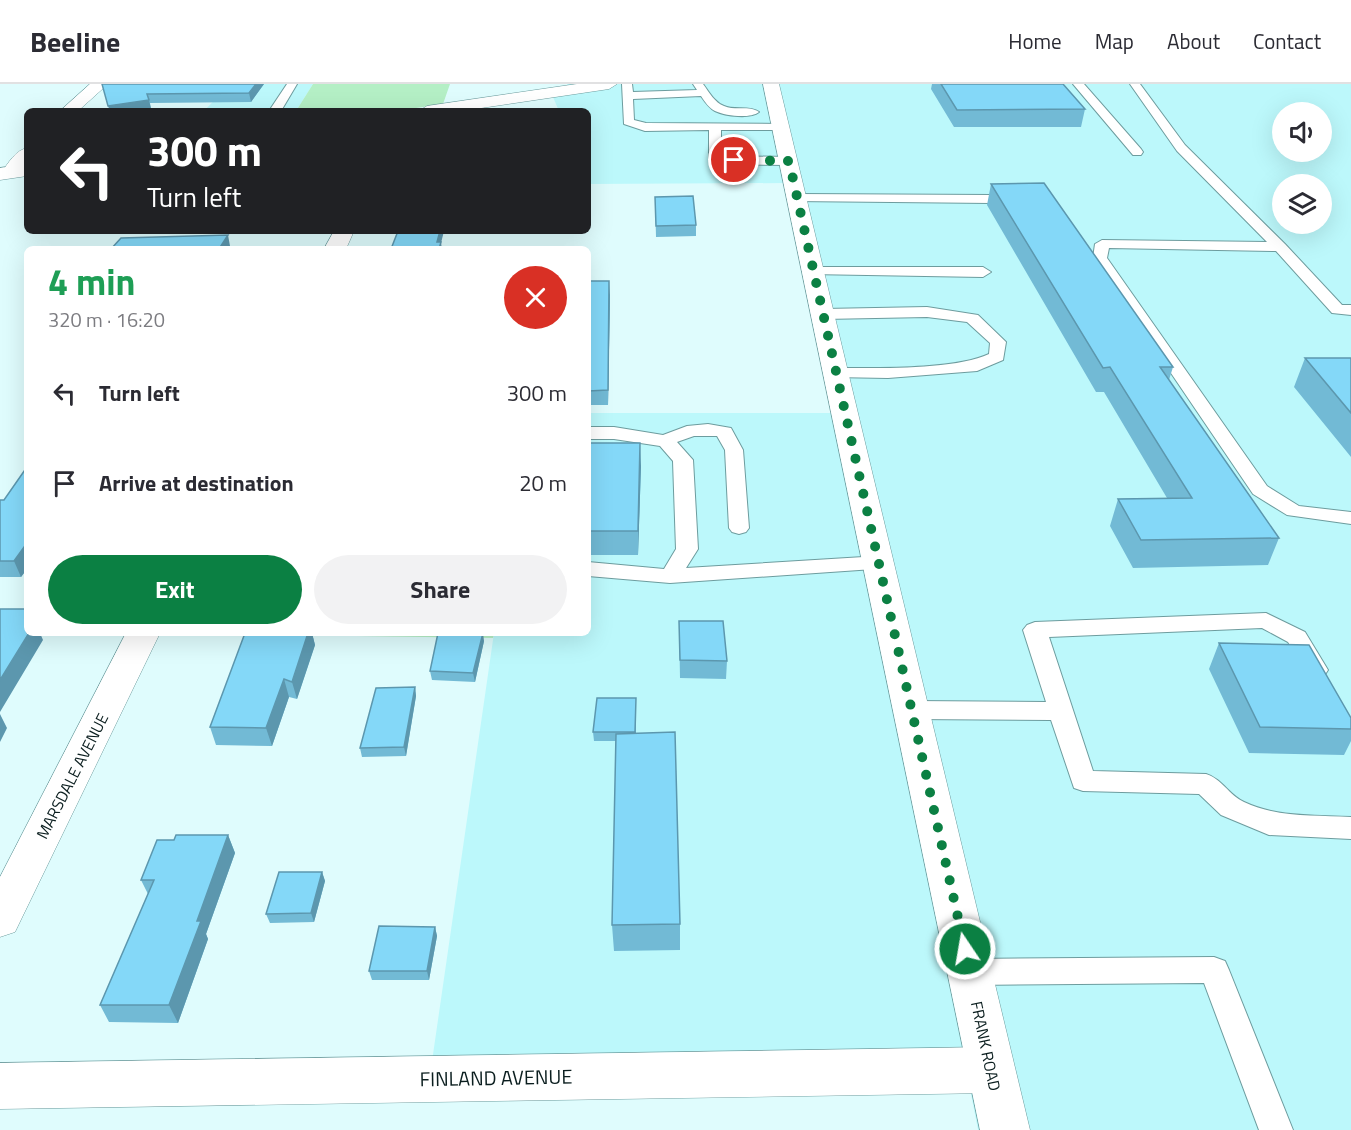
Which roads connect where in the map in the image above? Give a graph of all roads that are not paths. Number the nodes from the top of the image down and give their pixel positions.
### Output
1 (100, 84) edge
2 (292, 84) edge
3 (609, 84) edge
4 (771, 84) edge
5 (1078, 84) edge
6 (1135, 84) edge
7 (701, 88) edge
8 (627, 90) edge
9 (72, 108) edge
10 (277, 108) edge
11 (447, 108) edge
12 (780, 120) junction
13 (715, 126) junction
14 (1137, 152) dead end
15 (24, 157) edge
16 (789, 161) junction
17 (13, 172) edge
18 (798, 198) junction
19 (991, 199) edge
20 (1280, 247) junction
21 (814, 271) junction
22 (983, 272) dead end
23 (1351, 310) edge
24 (824, 314) junction
25 (838, 373) junction
26 (591, 433) edge
27 (666, 441) junction
28 (1351, 518) edge
29 (739, 528) dead end
30 (880, 563) junction
31 (591, 568) edge
32 (670, 576) junction
33 (142, 636) edge
34 (1327, 688) edge
35 (912, 710) junction
36 (1061, 711) junction
37 (1351, 828) edge
38 (0, 919) edge
39 (970, 972) junction
40 (991, 1070) junction
41 (0, 1086) edge
42 (1005, 1130) edge
43 (1276, 1130) edge

1 - 9 main road
2 - 10 lane
3 - 11 main road
4 - 12 main road, FRANK ROAD
5 - 14 lane
6 - 20 lane
7 - 8 lane
7 - 12 lane
8 - 13 lane
12 - 13 lane
12 - 16 main road, FRANK ROAD
13 - 16 lane
15 - 17 main road
16 - 18 main road, FRANK ROAD
18 - 19 lane
18 - 21 main road, FRANK ROAD
20 - 23 lane
20 - 28 lane
21 - 22 lane
21 - 24 main road, FRANK ROAD
24 - 25 main road, FRANK ROAD
24 - 25 lane
25 - 30 main road, FRANK ROAD
26 - 27 lane
27 - 29 lane
27 - 32 lane
30 - 32 lane
30 - 35 main road, FRANK ROAD
31 - 32 lane
33 - 38 main road, MARSDALE AVENUE
34 - 36 lane
35 - 36 lane
35 - 39 main road, FRANK ROAD
36 - 37 lane
39 - 40 main road, FRANK ROAD
39 - 43 lane
40 - 41 main road, FINLAND AVENUE
40 - 42 main road, FRANK ROAD

